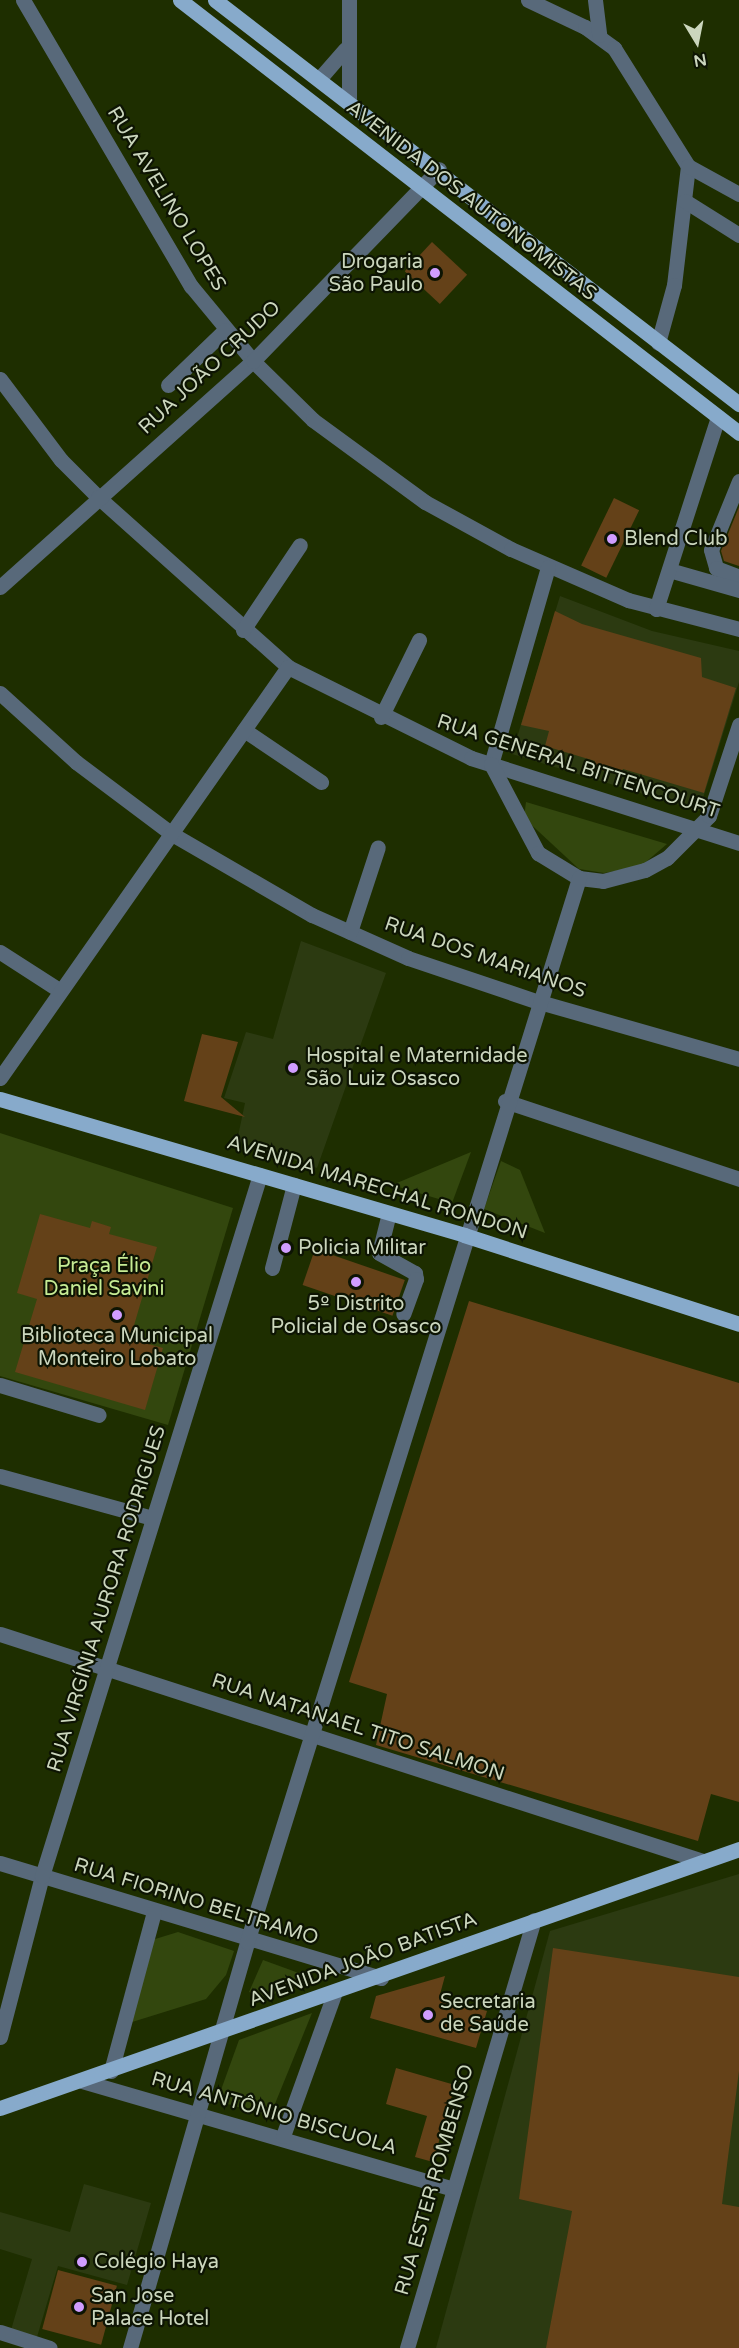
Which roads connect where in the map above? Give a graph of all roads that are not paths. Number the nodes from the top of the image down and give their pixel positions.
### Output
1 (23, 0) edge
2 (180, 0) edge
3 (215, 0) edge
4 (349, 0) edge
5 (528, 0) edge
6 (596, 0) edge
7 (599, 35) junction
8 (345, 49) junction
9 (320, 78) junction
10 (349, 100) junction
11 (688, 166) junction
12 (439, 169) junction
13 (420, 191) junction
14 (739, 194) edge
15 (685, 201) junction
16 (739, 236) edge
17 (225, 330) junction
18 (658, 342) junction
19 (253, 361) junction
20 (0, 379) edge
21 (168, 385) dead end
22 (739, 404) edge
23 (718, 417) junction
24 (739, 433) edge
25 (739, 481) edge
26 (98, 497) junction
27 (300, 545) dead end
28 (548, 567) junction
29 (669, 570) junction
30 (739, 577) edge
31 (0, 587) edge
32 (739, 590) edge
33 (656, 609) junction
34 (739, 629) edge
35 (243, 630) junction
36 (419, 640) dead end
37 (288, 667) junction
38 (0, 693) edge
39 (381, 717) junction
40 (739, 725) edge
41 (244, 730) junction
42 (491, 764) junction
43 (321, 782) dead end
44 (698, 828) junction
45 (172, 834) junction
46 (739, 843) edge
47 (378, 847) dead end
48 (579, 878) junction
49 (350, 932) junction
50 (0, 952) edge
51 (59, 990) junction
52 (537, 1001) junction
53 (739, 1059) edge
54 (0, 1078) edge
55 (0, 1099) edge
56 (505, 1101) junction
57 (260, 1174) junction
58 (739, 1179) edge
59 (294, 1185) junction
60 (389, 1213) junction
61 (464, 1235) junction
62 (272, 1268) dead end
63 (403, 1314) dead end
64 (739, 1324) edge
65 (0, 1385) edge
66 (99, 1415) dead end
67 (0, 1476) edge
68 (152, 1518) junction
69 (0, 1634) edge
70 (109, 1667) junction
71 (314, 1737) junction
72 (739, 1849) edge
73 (702, 1861) junction
74 (0, 1863) edge
75 (42, 1876) junction
76 (154, 1912) junction
77 (534, 1920) junction
78 (247, 1942) junction
79 (381, 1978) junction
80 (334, 1994) junction
81 (221, 2034) junction
82 (0, 2037) edge
83 (111, 2071) junction
84 (82, 2081) junction
85 (0, 2108) edge
86 (200, 2113) junction
87 (283, 2136) junction
88 (454, 2189) junction
89 (0, 2332) edge
90 (50, 2348) edge
91 (130, 2348) edge
92 (407, 2348) edge

1 - 17 street, RUA AVELINO LOPES
2 - 13 main road, AVENIDA DOS AUTONOMISTAS
3 - 9 main road, AVENIDA DOS AUTONOMISTAS
4 - 8 street
5 - 7 street
6 - 7 street
7 - 11 street
8 - 9 street
8 - 10 street
9 - 10 main road, AVENIDA DOS AUTONOMISTAS
10 - 12 main road, AVENIDA DOS AUTONOMISTAS
11 - 14 street
11 - 15 street
12 - 13 street, RUA JOÃO CRUDO
12 - 18 main road, AVENIDA DOS AUTONOMISTAS
13 - 19 street, RUA JOÃO CRUDO
13 - 23 main road, AVENIDA DOS AUTONOMISTAS
15 - 16 street
15 - 18 street
17 - 19 street, RUA AVELINO LOPES
17 - 21 street
18 - 22 main road, AVENIDA DOS AUTONOMISTAS
19 - 26 street, RUA JOÃO CRUDO
19 - 28 street, RUA AVELINO LOPES
20 - 26 street, RUA GENERAL BITTENCOURT
23 - 24 main road, AVENIDA DOS AUTONOMISTAS
23 - 29 street
25 - 30 street
26 - 31 street, RUA JOÃO CRUDO
26 - 35 street, RUA GENERAL BITTENCOURT
27 - 35 street
28 - 33 street, RUA AVELINO LOPES
28 - 42 street
29 - 32 street
29 - 33 street
33 - 34 street, RUA AVELINO LOPES
35 - 37 street, RUA GENERAL BITTENCOURT
36 - 39 street
37 - 39 street, RUA GENERAL BITTENCOURT
37 - 41 street
38 - 45 street, RUA DOS MARIANOS
39 - 42 street, RUA GENERAL BITTENCOURT
40 - 44 street
41 - 43 street
41 - 45 street
42 - 44 street, RUA GENERAL BITTENCOURT
42 - 48 street
44 - 46 street, RUA GENERAL BITTENCOURT
44 - 48 street
45 - 49 street, RUA DOS MARIANOS
45 - 51 street
47 - 49 street
48 - 52 street
49 - 52 street, RUA DOS MARIANOS
50 - 51 street
51 - 54 street
52 - 53 street, RUA DOS MARIANOS
52 - 56 street
55 - 57 main road, AVENIDA MARECHAL RONDON
56 - 58 street
56 - 61 street
57 - 59 main road, AVENIDA MARECHAL RONDON
57 - 68 street, RUA VIRGÍNIA AURORA RODRIGUES
59 - 60 main road, AVENIDA MARECHAL RONDON
59 - 62 street
60 - 61 main road, AVENIDA MARECHAL RONDON
60 - 63 street
61 - 64 main road, AVENIDA MARECHAL RONDON
61 - 71 street
65 - 66 street
67 - 68 street
68 - 70 street, RUA VIRGÍNIA AURORA RODRIGUES
69 - 70 street, RUA NATANAEL TITO SALMON
70 - 71 street, RUA NATANAEL TITO SALMON
70 - 75 street, RUA VIRGÍNIA AURORA RODRIGUES
71 - 73 street, RUA NATANAEL TITO SALMON
71 - 78 street
72 - 73 main road, AVENIDA JOÃO BATISTA
73 - 77 main road, AVENIDA JOÃO BATISTA
74 - 75 street, RUA FIORINO BELTRAMO
75 - 76 street, RUA FIORINO BELTRAMO
75 - 82 street, RUA VIRGÍNIA AURORA RODRIGUES
76 - 78 street, RUA FIORINO BELTRAMO
76 - 83 street
77 - 79 main road, AVENIDA JOÃO BATISTA
77 - 88 street, RUA ESTER ROMBENSO
78 - 79 street, RUA FIORINO BELTRAMO
78 - 81 street
79 - 80 main road, AVENIDA JOÃO BATISTA
80 - 81 main road, AVENIDA JOÃO BATISTA
80 - 87 street
81 - 83 main road, AVENIDA JOÃO BATISTA
81 - 86 street
83 - 84 main road, AVENIDA JOÃO BATISTA
84 - 85 main road, AVENIDA JOÃO BATISTA
84 - 86 street, RUA ANTÔNIO BISCUOLA
86 - 87 street, RUA ANTÔNIO BISCUOLA
86 - 91 street
87 - 88 street, RUA ANTÔNIO BISCUOLA
88 - 92 street, RUA ESTER ROMBENSO
89 - 90 street

